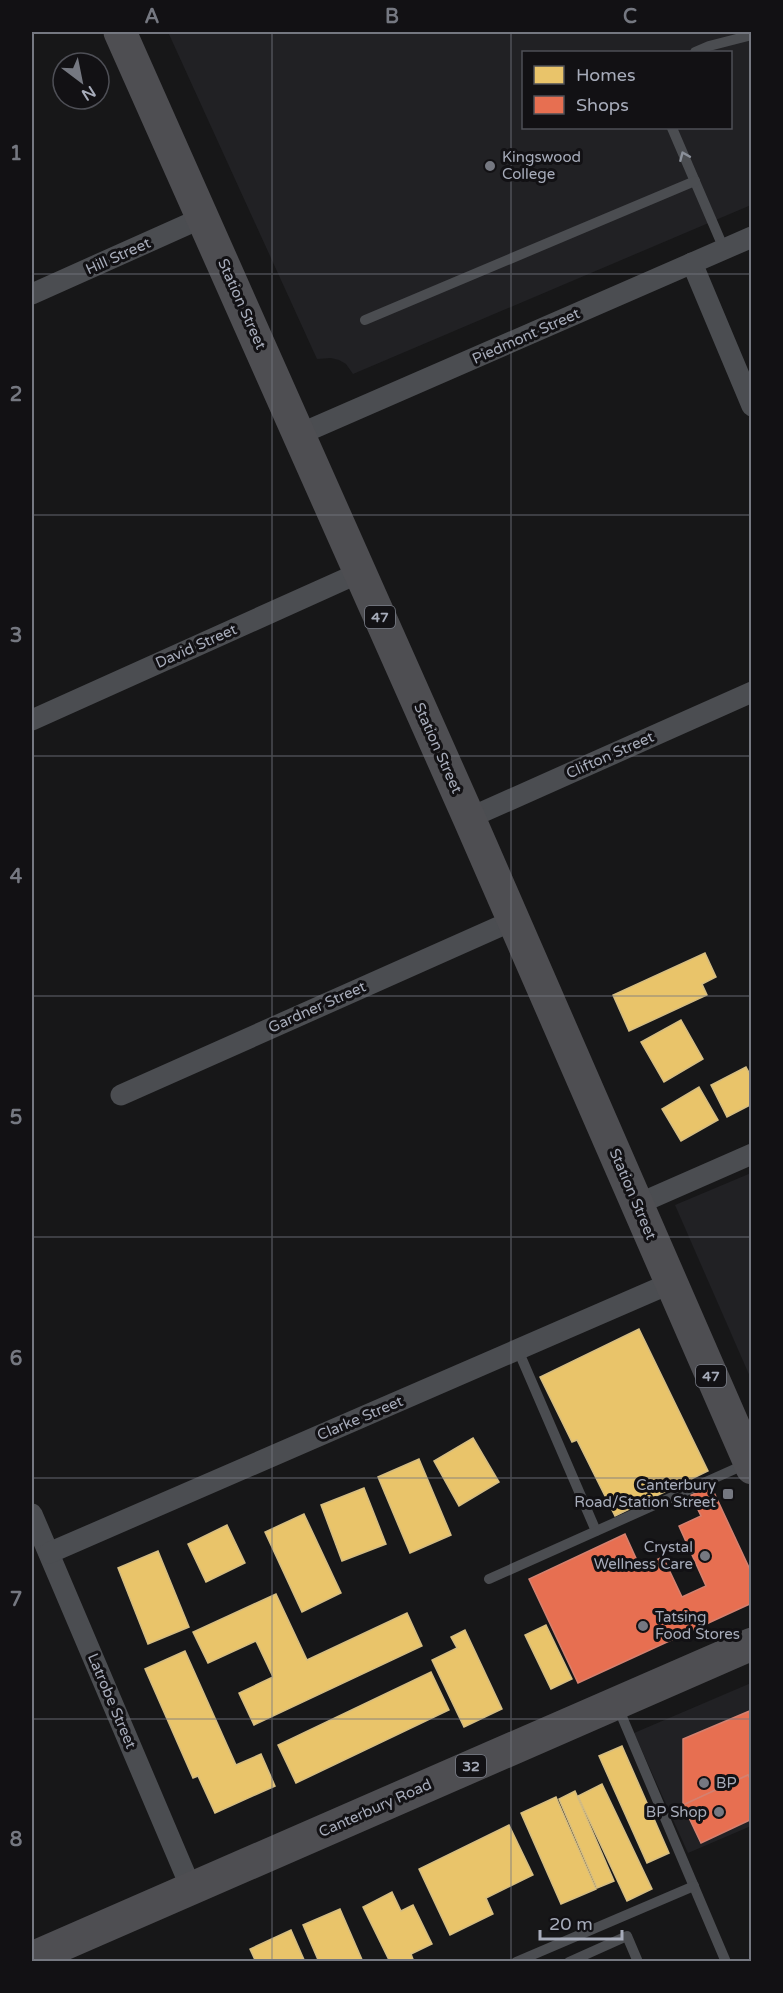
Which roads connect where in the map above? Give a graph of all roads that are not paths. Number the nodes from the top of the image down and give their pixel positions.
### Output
1 (120, 32) edge
2 (752, 34) edge
3 (697, 51) edge
4 (672, 129) edge
5 (695, 181) junction
6 (204, 217) junction
7 (752, 237) edge
8 (724, 249) junction
9 (692, 263) junction
10 (32, 294) edge
11 (365, 320) dead end
12 (752, 406) edge
13 (300, 434) junction
14 (360, 572) junction
15 (752, 692) edge
16 (32, 720) edge
17 (469, 818) junction
18 (514, 920) junction
19 (121, 1095) dead end
20 (752, 1154) edge
21 (638, 1204) junction
22 (671, 1283) junction
23 (518, 1350) junction
24 (751, 1465) edge
25 (32, 1514) edge
26 (596, 1532) junction
27 (49, 1553) junction
28 (489, 1579) dead end
29 (752, 1644) edge
30 (616, 1703) junction
31 (694, 1886) junction
32 (191, 1888) junction
33 (579, 1935) junction
34 (587, 1954) junction
35 (32, 1958) edge
36 (516, 1962) edge
37 (569, 1962) edge
38 (638, 1962) edge
39 (726, 1962) edge

1 - 6 main road, Station Street / 47
2 - 3 lane
5 -> 4 lane
5 - 8 lane
5 - 11 lane
6 - 10 street, Hill Street
6 - 13 main road, Station Street / 47
7 - 8 street, Piedmont Street
8 - 9 street, Piedmont Street
9 - 12 street
9 - 13 street, Piedmont Street
13 - 14 main road, Station Street / 47
14 - 16 street, David Street
14 - 17 main road, Station Street / 47
15 - 17 street, Clifton Street
17 - 18 main road, Station Street / 47
18 - 19 street, Gardner Street
18 - 21 main road, Station Street / 47
20 - 21 street
21 - 22 main road, Station Street / 47
22 - 23 street, Clarke Street
22 - 24 main road, Station Street / 47
23 - 26 lane
23 - 27 street, Clarke Street
24 - 26 lane
25 - 27 street, Latrobe Street
26 - 28 lane
27 - 32 street, Latrobe Street
29 - 30 main road, Canterbury Road / 32
30 - 31 lane
30 - 32 main road, Canterbury Road / 32
31 - 33 lane
31 - 39 lane
32 - 35 main road, Canterbury Road / 32
33 - 34 lane
33 - 36 lane
34 - 37 lane
34 - 38 lane

